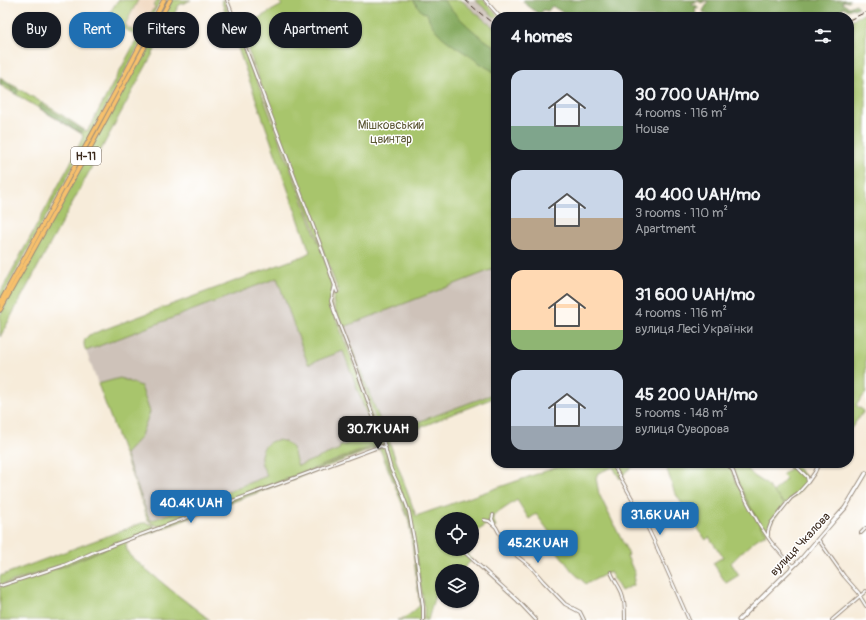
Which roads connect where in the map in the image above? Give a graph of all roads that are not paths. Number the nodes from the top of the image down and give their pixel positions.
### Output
1 (164, 0) edge
2 (170, 0) edge
3 (227, 0) edge
4 (485, 0) edge
5 (496, 12) edge
6 (335, 285) junction
7 (337, 292) dead end
8 (0, 303) edge
9 (0, 310) edge
10 (384, 444) junction
11 (381, 446) junction
12 (386, 449) junction
13 (615, 468) edge
14 (731, 468) edge
15 (798, 468) edge
16 (817, 468) edge
17 (866, 473) edge
18 (808, 482) junction
19 (493, 515) dead end
20 (484, 520) dead end
21 (496, 527) junction
22 (866, 528) edge
23 (861, 533) dead end
24 (769, 539) junction
25 (818, 539) junction
26 (469, 556) edge
27 (793, 567) junction
28 (611, 572) dead end
29 (0, 586) edge
30 (866, 591) edge
31 (860, 596) junction
32 (866, 606) edge
33 (423, 620) edge
34 (536, 620) edge
35 (584, 620) edge
36 (625, 620) edge
37 (689, 620) edge
38 (739, 620) edge
39 (832, 620) edge

1 - 8 main road, Н-11
2 - 9 main road, Н-11
3 - 6 street
4 - 5 street
6 - 7 street
6 - 10 street
10 - 11 street
10 - 12 street
11 - 12 street
11 - 29 street
12 - 33 street
13 - 37 street
14 - 24 street
15 - 18 street
16 - 18 street
17 - 25 street, вулиця Чкалова
18 - 24 street
19 - 21 street
20 - 21 street
21 - 35 street
22 - 23 street
24 - 27 street
25 - 27 street, вулиця Чкалова
25 - 31 street
26 - 34 street
27 - 38 street, вулиця Чкалова
28 - 36 street
30 - 31 street
31 - 32 street
31 - 39 street

